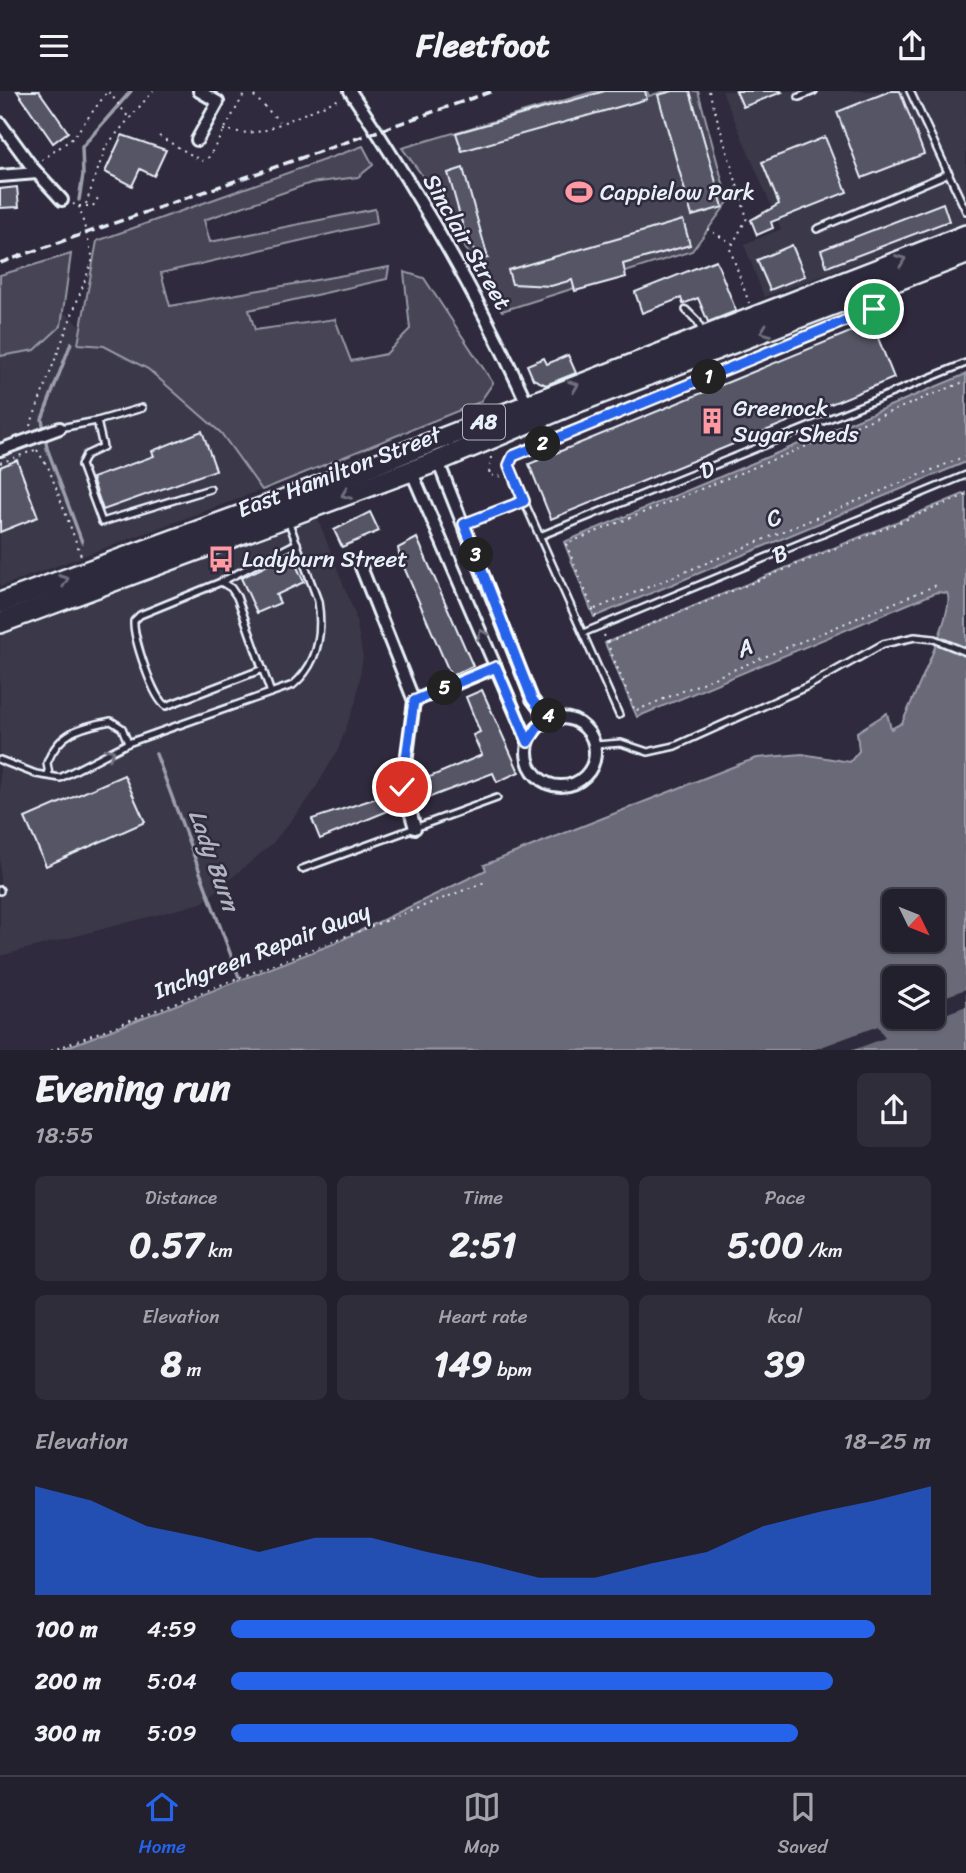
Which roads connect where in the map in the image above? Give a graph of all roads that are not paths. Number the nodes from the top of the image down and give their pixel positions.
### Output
1 (200, 91) edge
2 (814, 91) edge
3 (911, 91) edge
4 (355, 92) edge
5 (799, 97) dead end
6 (0, 123) edge
7 (197, 140) dead end
8 (35, 170) junction
9 (949, 173) junction
10 (0, 176) edge
11 (62, 200) road end
12 (966, 211) edge
13 (817, 229) dead end
14 (966, 235) edge
15 (966, 254) edge
16 (874, 309) dead end
17 (686, 310) dead end
18 (791, 312) junction
19 (704, 336) junction
20 (966, 363) edge
21 (142, 408) dead end
22 (531, 413) junction
23 (97, 421) junction
24 (60, 428) joint
25 (431, 442) junction
26 (0, 450) edge
27 (406, 460) junction
28 (438, 461) junction
29 (966, 475) edge
30 (210, 489) dead end
31 (524, 501) junction
32 (284, 509) junction
33 (464, 524) junction
34 (540, 536) junction
35 (297, 543) junction
36 (361, 567) dead end
37 (220, 582) junction
38 (0, 603) edge
39 (0, 622) edge
40 (583, 633) junction
41 (966, 652) edge
42 (496, 667) junction
43 (262, 669) junction
44 (271, 693) junction
45 (414, 701) junction
46 (619, 715) dead end
47 (553, 719) junction
48 (528, 742) junction
49 (128, 743) junction
50 (595, 745) junction
51 (0, 760) edge
52 (48, 775) junction
53 (497, 798) dead end
54 (415, 828) junction
55 (302, 869) dead end

1 - 7 street
2 - 5 lane
3 - 9 lane
4 - 22 street, Sinclair Street
6 - 8 street
8 - 10 street
8 - 11 street
9 - 12 lane
9 - 13 lane
18 -> 14 highway, East Hamilton Street / A8
15 - 18 highway, East Hamilton Street / A8
16 - 31 lane
17 - 19 lane
18 - 19 highway, East Hamilton Street / A8
18 -> 22 highway, East Hamilton Street / A8
22 -> 19 highway, East Hamilton Street / A8
20 - 34 lane
21 - 23 lane
22 - 25 highway, East Hamilton Street / A8
22 - 28 highway, East Hamilton Street / A8
23 - 24 lane
23 - 30 lane
24 - 26 street
25 - 27 highway, East Hamilton Street / A8
25 - 28 street
27 - 28 highway, East Hamilton Street / A8
27 - 32 highway, East Hamilton Street / A8
42 -> 27 street
28 - 33 street
29 - 40 lane
31 - 33 lane
31 - 34 lane
32 - 35 lane
38 -> 32 highway, East Hamilton Street / A8
32 - 39 highway, East Hamilton Street / A8
33 - 47 street
34 - 40 lane
35 - 37 lane
35 - 44 lane
36 - 45 street
37 - 43 lane
37 - 43 lane
40 - 46 lane
41 - 50 lane
42 - 45 street
42 - 48 street
43 - 44 lane
44 - 49 lane
45 - 54 street
47 - 48 street
47 - 50 street
48 - 50 street
52 -> 49 lane
49 - 52 lane
51 - 52 lane
53 - 54 lane
54 - 55 lane

